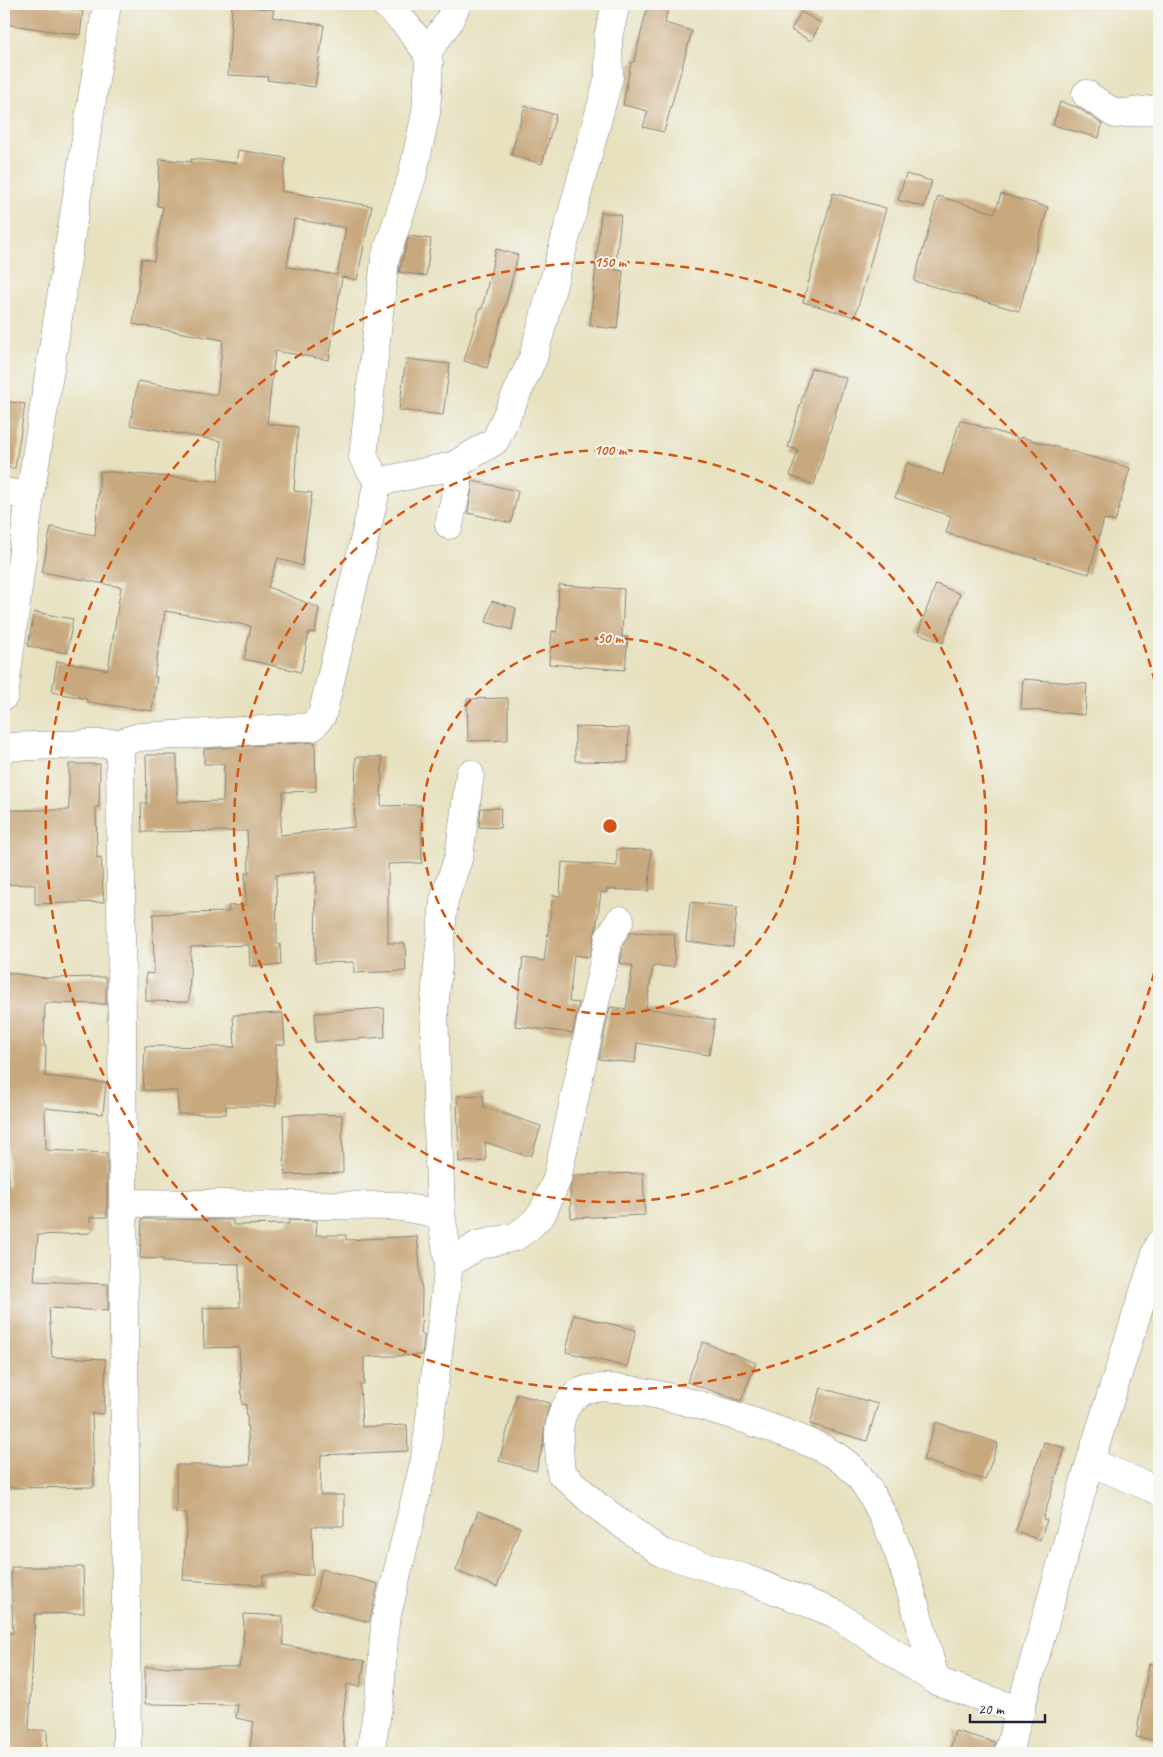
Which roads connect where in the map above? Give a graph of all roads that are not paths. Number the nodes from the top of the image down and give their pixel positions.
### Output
1 (107, 4) edge
2 (385, 4) edge
3 (457, 4) edge
4 (616, 4) edge
5 (428, 52) junction
6 (1086, 94) dead end
7 (1159, 109) edge
8 (453, 466) junction
9 (378, 482) junction
10 (17, 494) edge
11 (449, 525) dead end
12 (4, 696) edge
13 (120, 743) junction
14 (4, 747) edge
15 (470, 774) dead end
16 (620, 920) dead end
17 (124, 1203) junction
18 (441, 1214) junction
19 (1159, 1248) edge
20 (449, 1264) junction
21 (1090, 1462) junction
22 (1159, 1491) edge
23 (936, 1681) junction
24 (1021, 1711) junction
25 (126, 1753) edge
26 (370, 1753) edge
27 (1008, 1753) edge

1 - 10 street
2 - 5 street
3 - 5 street
4 - 8 street
5 - 9 street
6 - 7 street
8 - 9 street
8 - 11 street
9 - 13 street
10 - 12 street
13 - 14 street
13 - 17 street
15 - 18 street
16 - 20 street
17 - 18 street
17 - 25 street
18 - 20 street
19 - 21 street
20 - 26 street
21 - 22 street
21 - 24 street
23 - 23 street
23 - 24 street
24 - 27 street

